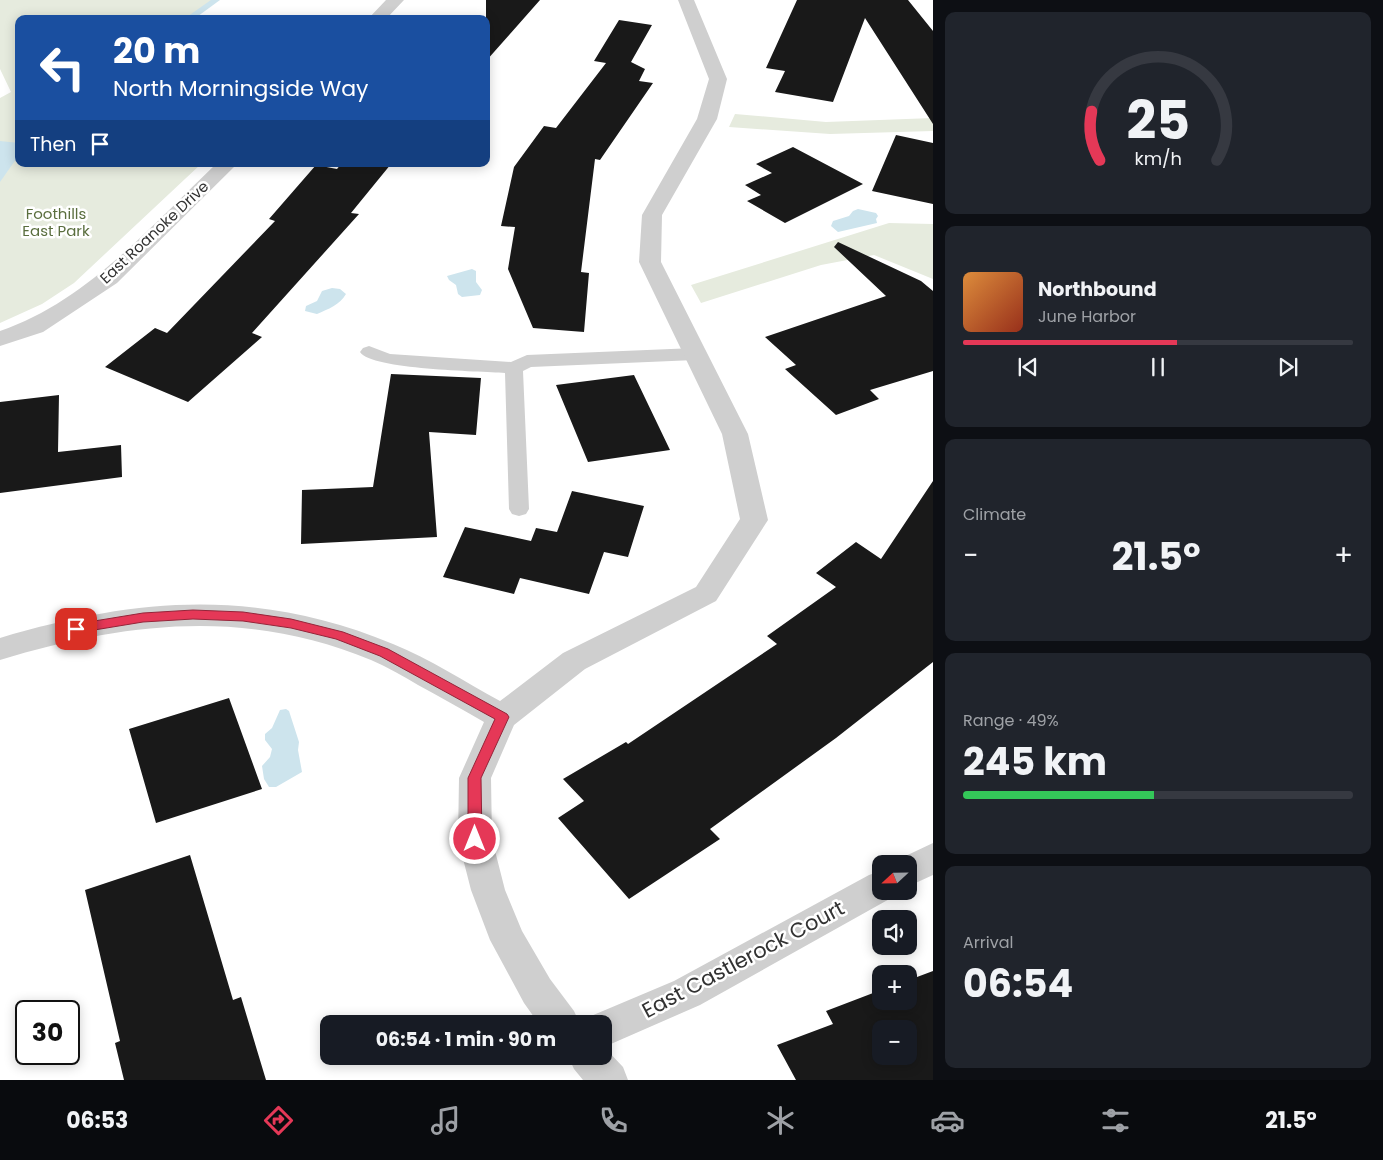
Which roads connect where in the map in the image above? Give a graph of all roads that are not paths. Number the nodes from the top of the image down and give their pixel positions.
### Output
1 (396, 0) edge
2 (686, 0) edge
3 (380, 15) edge
4 (224, 167) edge
5 (0, 339) edge
6 (369, 352) dead end
7 (696, 354) junction
8 (514, 368) junction
9 (519, 510) dead end
10 (0, 649) edge
11 (502, 717) junction
12 (933, 858) edge
13 (918, 866) edge
14 (872, 891) edge
15 (554, 1015) edge
16 (612, 1026) edge
17 (596, 1065) edge
18 (608, 1080) edge

1 - 3 street
2 - 7 street
4 - 5 street, East Roanoke Drive
6 - 8 lane
7 - 8 lane
7 - 11 street
8 - 9 lane
10 - 11 street
11 - 15 street
12 - 13 street
14 - 16 street, East Castlerock Court
17 - 18 street

